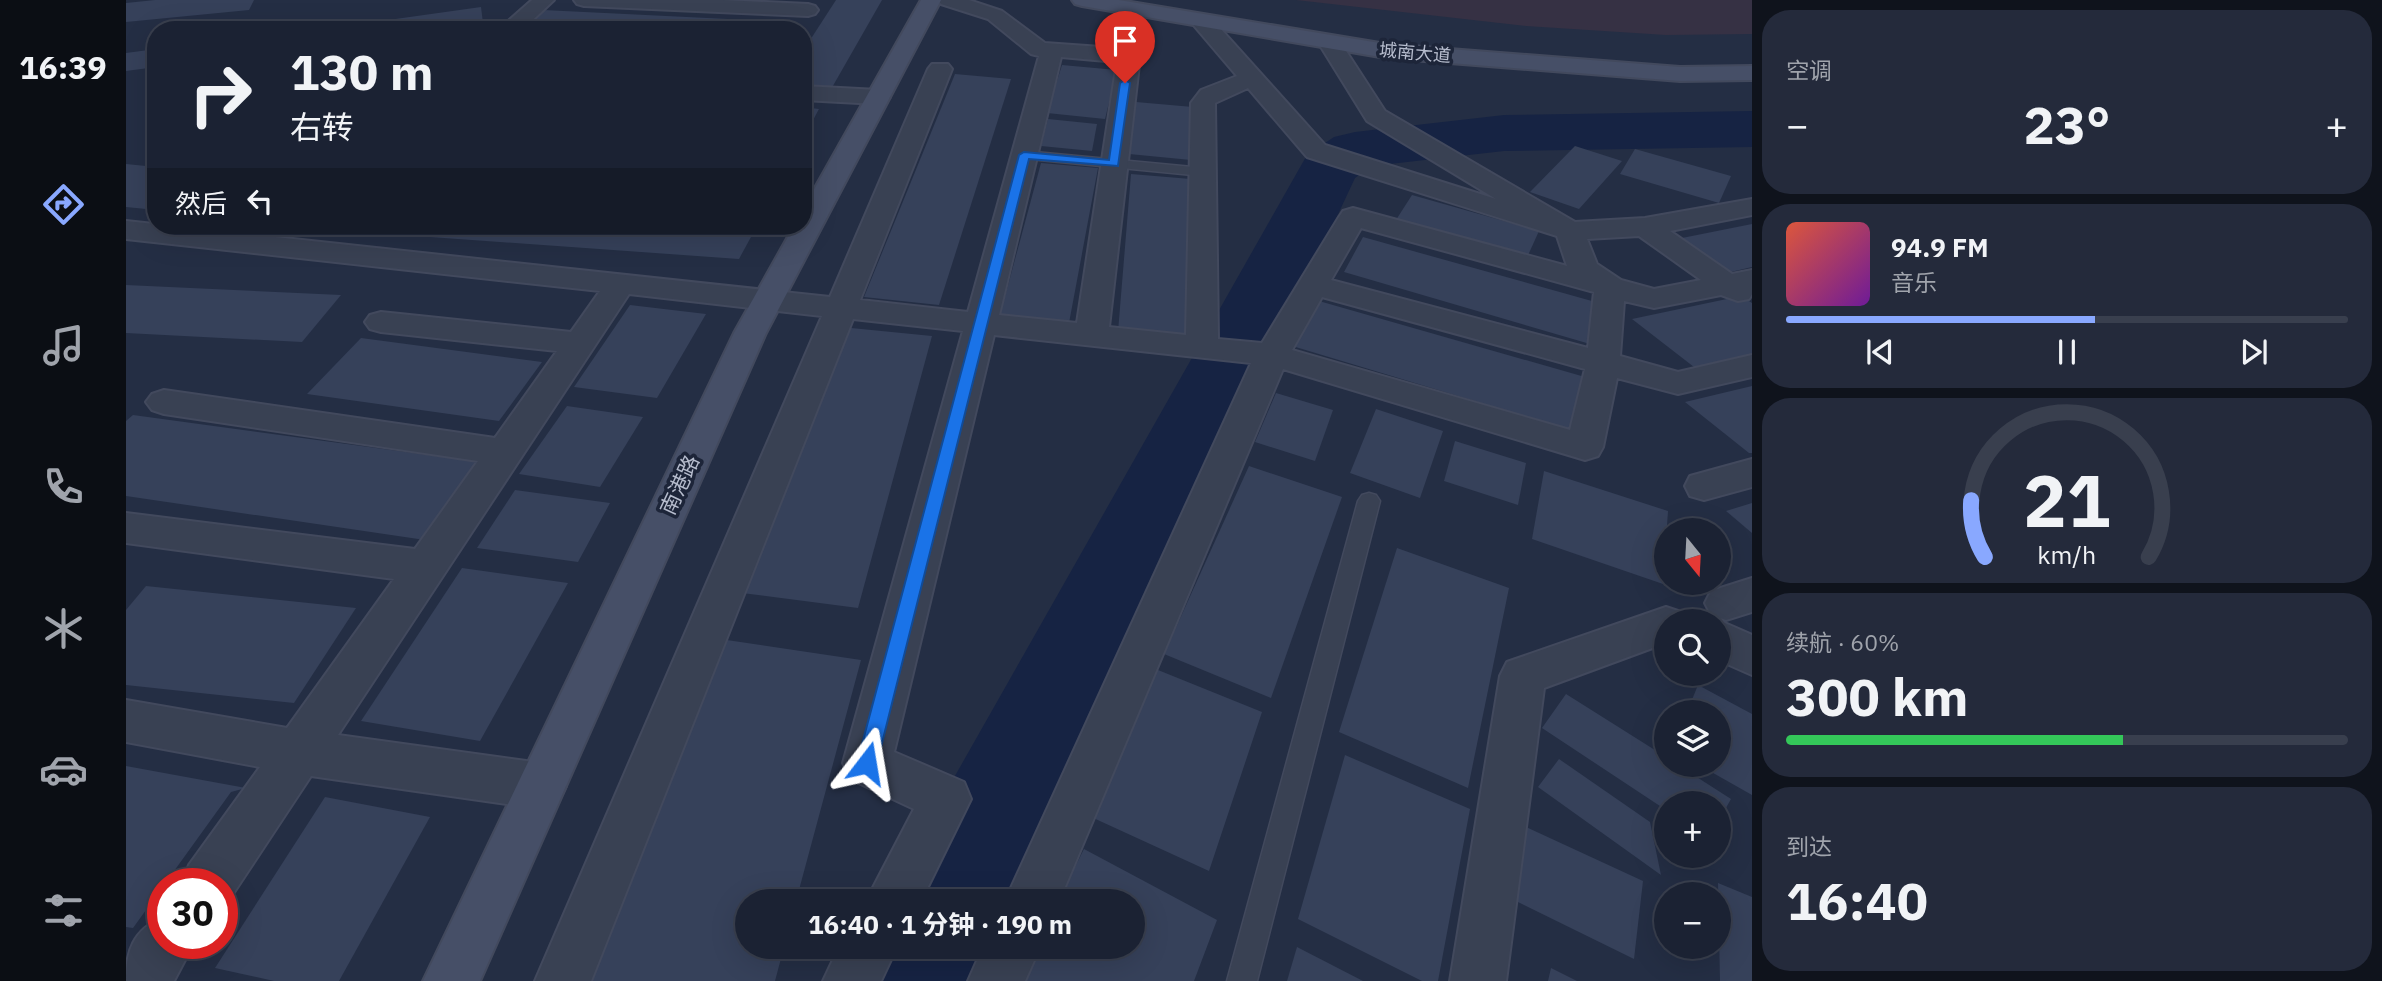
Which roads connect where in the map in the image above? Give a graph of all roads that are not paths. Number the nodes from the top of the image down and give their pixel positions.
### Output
1 (544, 0) edge
2 (584, 0) edge
3 (931, 0) edge
4 (948, 0) edge
5 (1082, 0) edge
6 (1153, 0) edge
7 (811, 5) edge
8 (520, 21) edge
9 (801, 21) edge
10 (1202, 22) junction
11 (1329, 42) junction
12 (1052, 50) junction
13 (1752, 57) edge
14 (940, 69) dead end
15 (1752, 73) edge
16 (1252, 78) junction
17 (812, 93) edge
18 (878, 97) junction
19 (1024, 155) junction
20 (1114, 164) junction
21 (1203, 172) junction
22 (1752, 206) edge
23 (812, 219) edge
24 (1645, 227) junction
25 (126, 230) edge
26 (147, 231) edge
27 (1570, 231) junction
28 (269, 235) edge
29 (803, 235) edge
30 (1739, 282) edge
31 (620, 285) junction
32 (1314, 285) junction
33 (1610, 287) junction
34 (767, 302) junction
35 (1752, 302) edge
36 (840, 310) junction
37 (381, 322) dead end
38 (980, 325) junction
39 (1092, 336) junction
40 (581, 343) junction
41 (1202, 348) junction
42 (1272, 355) junction
43 (1603, 362) junction
44 (1752, 366) edge
45 (164, 402) dead end
46 (505, 452) junction
47 (1752, 474) edge
48 (1704, 486) dead end
49 (1369, 501) dead end
50 (126, 528) edge
51 (426, 567) junction
52 (1732, 612) edge
53 (1654, 629) edge
54 (1752, 656) edge
55 (126, 721) edge
56 (299, 752) junction
57 (541, 786) junction
58 (219, 868) edge
59 (899, 889) edge
60 (1037, 889) edge
61 (156, 959) edge
62 (863, 959) edge
63 (1006, 959) edge
64 (141, 981) edge
65 (451, 981) edge
66 (563, 981) edge
67 (851, 981) edge
68 (996, 981) edge
69 (1242, 981) edge
70 (1478, 981) edge

1 - 8 street
2 - 7 street
3 - 18 main road, 南港路
4 - 12 street
5 - 10 main road, 城南大道
6 - 13 main road, 城南大道
7 - 9 street
10 - 11 main road, 城南大道
10 - 16 street
11 - 15 main road, 城南大道
11 - 27 street
12 - 19 street
12 - 20 street
14 - 36 street
16 - 21 street
16 - 27 street
17 - 18 street
18 - 23 main road, 南港路
19 - 20 lane
19 - 38 street
20 - 21 lane
20 - 39 street
21 - 41 street
22 - 24 street
24 - 27 street
24 - 30 street
25 - 26 street
27 - 33 street
28 - 31 street
29 - 34 main road, 南港路
30 - 33 street
30 - 35 street
31 - 34 street
31 - 40 street
32 - 33 street
32 - 42 street
32 - 43 street
33 - 43 street
34 - 36 street
34 - 57 main road, 南港路
36 - 38 street
36 - 66 street
37 - 40 street
38 - 39 street
38 - 59 street
39 - 41 street
40 - 46 street
41 - 42 street
42 - 43 street
42 - 60 street
43 - 44 street
45 - 46 street
46 - 51 street
47 - 48 street
49 - 69 lane
50 - 51 street
51 - 56 street
52 - 54 street
53 - 70 street
55 - 56 street
56 - 57 street
56 - 58 street
57 - 65 main road, 南港路
61 - 64 street
62 - 67 street
63 - 68 street

